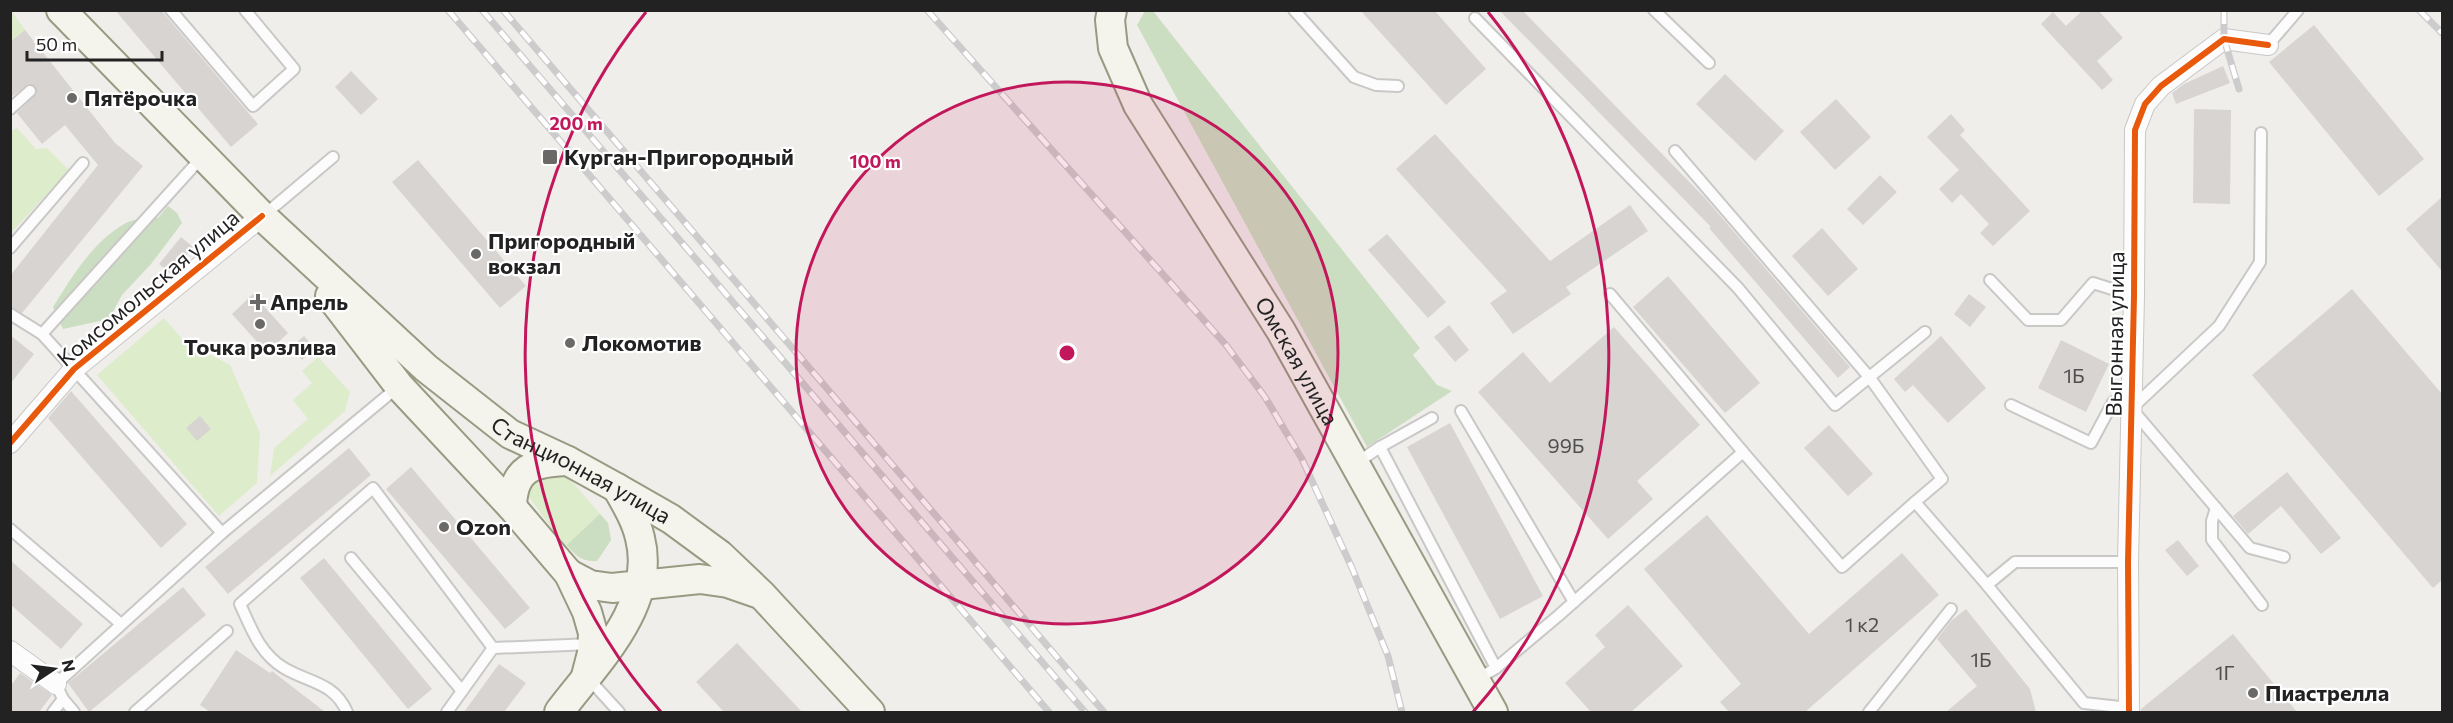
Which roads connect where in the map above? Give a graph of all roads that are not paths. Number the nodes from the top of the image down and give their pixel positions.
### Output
1 (61, 10) edge
2 (171, 10) edge
3 (245, 10) edge
4 (1112, 10) edge
5 (1294, 10) edge
6 (1654, 10) edge
7 (2298, 10) edge
8 (1475, 18) dead end
9 (2268, 45) joint
10 (1709, 63) dead end
11 (1398, 86) dead end
12 (30, 91) dead end
13 (10, 109) edge
14 (2261, 133) dead end
15 (1675, 151) dead end
16 (203, 156) junction
17 (333, 157) dead end
18 (83, 163) dead end
19 (273, 225) junction
20 (10, 248) edge
21 (1990, 280) dead end
22 (1610, 294) dead end
23 (2134, 296) junction
24 (10, 314) edge
25 (1925, 332) dead end
26 (42, 334) junction
27 (74, 369) junction
28 (1870, 378) junction
29 (399, 386) junction
30 (2011, 405) dead end
31 (2131, 408) junction
32 (1461, 411) dead end
33 (1432, 418) dead end
34 (10, 443) edge
35 (1380, 447) junction
36 (1743, 452) junction
37 (568, 460) junction
38 (1355, 464) junction
39 (617, 488) junction
40 (1915, 502) junction
41 (512, 507) junction
42 (2216, 508) junction
43 (10, 530) edge
44 (222, 533) junction
45 (2284, 557) dead end
46 (351, 558) dead end
47 (2128, 562) junction
48 (568, 574) junction
49 (641, 585) junction
50 (1988, 585) junction
51 (762, 595) junction
52 (1574, 602) junction
53 (2262, 605) dead end
54 (1951, 609) dead end
55 (120, 624) junction
56 (227, 631) dead end
57 (593, 644) junction
58 (493, 648) junction
59 (10, 651) edge
60 (1486, 674) junction
61 (586, 676) junction
62 (462, 691) junction
63 (59, 692) junction
64 (2085, 708) edge
65 (2129, 710) edge
66 (54, 712) edge
67 (74, 712) edge
68 (135, 712) edge
69 (347, 712) edge
70 (447, 712) edge
71 (559, 712) edge
72 (619, 712) edge
73 (870, 712) edge
74 (1493, 712) edge
75 (1869, 712) edge

1 - 16 main road, Станционная улица
2 - 3 lane
4 - 38 main road, Омская улица
5 - 11 lane
6 - 10 lane
7 - 9 lane
8 - 28 lane
9 - 23 street, Выгонная улица
12 - 13 lane
14 - 31 lane
15 - 28 lane
16 - 19 main road, Станционная улица
16 - 26 lane
17 - 19 lane
18 - 20 lane
19 - 27 street, Комсомольская улица
19 - 29 main road, Станционная улица
19 - 37 main road, Станционная улица
21 - 23 lane
22 - 36 lane
23 - 31 street, Выгонная улица
24 - 26 lane
25 - 28 lane
26 - 27 lane
27 - 34 street, Комсомольская улица
27 - 44 lane
28 - 40 lane
29 - 41 main road, Станционная улица
29 - 44 lane
30 - 31 lane
31 - 42 lane
31 - 47 street, Выгонная улица
32 - 52 lane
33 - 35 lane
35 - 38 lane
35 - 60 lane
36 - 40 lane
36 - 52 lane
37 - 39 main road, Станционная улица
37 - 41 main road
38 - 60 main road, Омская улица
39 - 49 main road
39 - 51 main road, Станционная улица
40 - 50 lane
41 - 48 main road, Станционная улица
42 - 45 lane
42 - 53 lane
43 - 55 lane
44 - 55 lane
46 - 62 lane
47 - 50 lane
47 - 65 street, Выгонная улица
48 - 49 main road
48 - 57 main road, Станционная улица
49 - 51 main road
49 - 61 main road
50 - 64 lane
51 - 73 main road, Станционная улица
52 - 60 lane
54 - 75 lane
55 - 63 lane
56 - 68 lane
57 - 58 lane
57 - 61 main road, Станционная улица
58 - 62 lane
58 - 69 lane
59 - 63 street
60 - 74 main road, Омская улица
61 - 71 main road
61 - 72 lane
62 - 70 lane
63 - 66 lane
63 - 67 lane
64 - 65 lane

